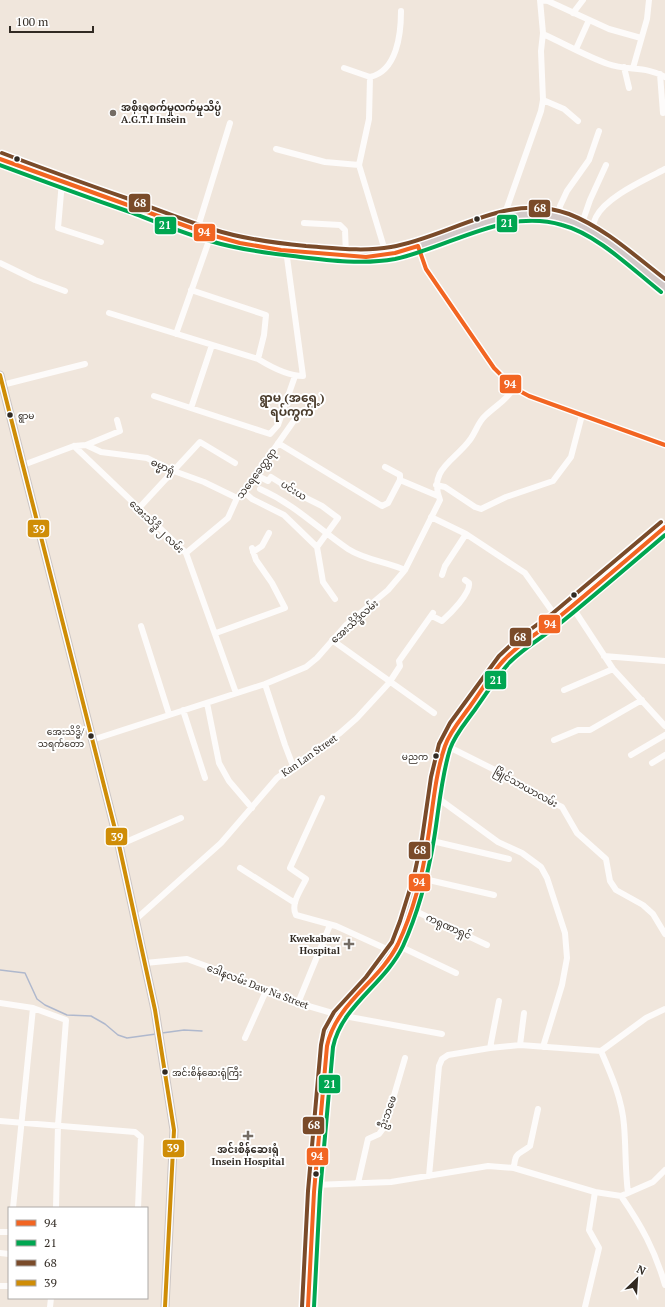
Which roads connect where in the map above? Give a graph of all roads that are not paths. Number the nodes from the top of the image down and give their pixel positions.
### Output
1 (540, 0) edge
2 (582, 0) edge
3 (649, 0) edge
4 (401, 11) dead end
5 (573, 13) junction
6 (589, 20) junction
7 (543, 34) junction
8 (641, 38) junction
9 (576, 49) junction
10 (624, 67) junction
11 (344, 68) dead end
12 (633, 68) junction
13 (662, 76) edge
14 (370, 77) junction
15 (629, 88) dead end
16 (543, 100) junction
17 (663, 113) dead end
18 (578, 121) dead end
19 (230, 123) dead end
20 (599, 131) dead end
21 (276, 149) dead end
22 (0, 159) edge
23 (359, 165) junction
24 (606, 165) dead end
25 (665, 169) edge
26 (62, 181) junction
27 (504, 216) junction
28 (558, 217) junction
29 (304, 223) dead end
30 (581, 226) junction
31 (197, 230) junction
32 (591, 231) junction
33 (211, 235) junction
34 (101, 242) dead end
35 (418, 246) junction
36 (286, 250) junction
37 (386, 254) junction
38 (346, 255) junction
39 (0, 263) edge
40 (665, 286) edge
41 (191, 290) junction
42 (65, 291) dead end
43 (109, 313) dead end
44 (176, 334) junction
45 (212, 345) junction
46 (258, 359) junction
47 (84, 364) dead end
48 (295, 376) junction
49 (1, 379) edge
50 (514, 388) junction
51 (154, 396) dead end
52 (191, 408) junction
53 (582, 415) junction
54 (117, 420) dead end
55 (293, 422) dead end
56 (278, 443) junction
57 (86, 445) junction
58 (665, 445) edge
59 (74, 446) junction
60 (235, 463) dead end
61 (23, 465) junction
62 (385, 467) dead end
63 (175, 472) junction
64 (256, 475) junction
65 (400, 480) junction
66 (436, 485) junction
67 (260, 489) dead end
68 (244, 492) junction
69 (438, 496) junction
70 (236, 498) junction
71 (139, 508) junction
72 (431, 517) junction
73 (665, 527) edge
74 (328, 532) junction
75 (269, 534) dead end
76 (466, 534) junction
77 (317, 547) junction
78 (186, 553) junction
79 (405, 570) junction
80 (442, 575) dead end
81 (465, 580) dead end
82 (334, 599) dead end
83 (571, 605) junction
84 (557, 618) junction
85 (141, 626) dead end
86 (216, 633) junction
87 (332, 640) junction
88 (604, 656) junction
89 (665, 660) edge
90 (613, 669) junction
91 (389, 683) junction
92 (265, 684) junction
93 (564, 690) dead end
94 (236, 693) junction
95 (642, 700) junction
96 (207, 703) junction
97 (183, 710) junction
98 (434, 713) dead end
99 (169, 714) junction
100 (665, 726) edge
101 (665, 735) edge
102 (92, 740) junction
103 (554, 740) dead end
104 (444, 745) junction
105 (631, 755) dead end
106 (665, 755) edge
107 (652, 763) dead end
108 (293, 766) junction
109 (204, 778) dead end
110 (435, 796) junction
111 (322, 798) dead end
112 (252, 808) junction
113 (181, 818) dead end
114 (428, 840) junction
115 (119, 845) junction
116 (509, 859) dead end
117 (240, 868) dead end
118 (420, 878) junction
119 (494, 895) dead end
120 (295, 903) junction
121 (411, 909) junction
122 (135, 920) junction
123 (330, 925) junction
124 (665, 934) edge
125 (487, 945) dead end
126 (394, 948) junction
127 (145, 963) junction
128 (456, 973) dead end
129 (266, 991) junction
130 (498, 1000) dead end
131 (0, 1003) edge
132 (298, 1003) junction
133 (33, 1008) junction
134 (665, 1009) edge
135 (524, 1013) dead end
136 (339, 1016) junction
137 (442, 1034) dead end
138 (245, 1038) dead end
139 (520, 1045) junction
140 (544, 1046) junction
141 (490, 1048) junction
142 (602, 1051) junction
143 (405, 1058) dead end
144 (538, 1109) dead end
145 (0, 1121) edge
146 (22, 1122) junction
147 (58, 1125) junction
148 (514, 1168) junction
149 (665, 1170) edge
150 (429, 1176) junction
151 (358, 1183) junction
152 (314, 1185) junction
153 (595, 1192) junction
154 (628, 1193) junction
155 (621, 1196) junction
156 (13, 1207) edge
157 (56, 1207) edge
158 (138, 1207) edge
159 (665, 1284) edge
160 (165, 1307) edge
161 (308, 1307) edge
162 (585, 1307) edge

1 - 5 street
1 - 7 street
2 - 5 street
3 - 8 street
4 - 14 street
5 - 6 street
6 - 8 street
6 - 9 street
7 - 9 street
7 - 16 street
8 - 12 street
9 - 10 street
10 - 12 street
10 - 15 street
11 - 14 street
12 - 13 street
13 - 17 street
14 - 23 street
16 - 18 street
16 - 27 street
19 - 31 street
20 - 28 street
21 - 23 street
22 - 26 main road
23 - 37 street
24 - 30 street
25 - 32 street
26 - 31 main road
26 - 34 street
27 - 28 main road
27 - 35 main road
28 - 30 main road
29 - 38 street
30 - 32 main road
31 - 33 main road
32 - 40 main road
33 - 36 main road
33 - 41 street
35 - 37 main road
35 - 50 street
36 - 38 main road
36 - 48 street
37 - 38 main road
39 - 42 street
41 - 44 street
41 - 46 street
43 - 44 street
44 - 45 street
45 - 46 street
45 - 52 street
46 - 48 street
47 - 49 street
48 - 52 street
49 - 61 main road
50 - 53 street
50 - 66 street
51 - 52 street
53 - 58 street
53 - 66 street
54 - 57 street
55 - 56 street, သရေခေတ္တရာ
56 - 64 street, သရေခေတ္တရာ
56 - 65 street
57 - 59 street
57 - 63 street, ဓမ္မာရုံ
59 - 61 street
59 - 71 street, အေးသိဒ္ဓိ ၂ လမ်း
60 - 63 street
61 - 102 main road
62 - 65 street
63 - 70 street, ဓမ္မာရုံ
63 - 71 street
64 - 68 street, သရေခေတ္တရာ
64 - 74 street, ပင်းယ
65 - 69 street
66 - 69 street, အေးသိဒ္ဓိလမ်း
67 - 74 street
68 - 70 street, သရေခေတ္တရာ
68 - 77 street
69 - 72 street, အေးသိဒ္ဓိလမ်း
70 - 78 street, သရေခေတ္တရာ
71 - 78 street, အေးသိဒ္ဓိ ၂ လမ်း
72 - 76 street
72 - 79 street, အေးသိဒ္ဓိလမ်း
73 - 83 main road
74 - 77 street
74 - 79 street
75 - 86 street
76 - 80 street
76 - 84 street
77 - 82 street
78 - 86 street, အေးသိဒ္ဓိ ၂ လမ်း
79 - 87 street, အေးသိဒ္ဓိလမ်း
81 - 91 street, Kan Lan Street
83 - 84 main road
83 - 88 street
84 - 104 main road
85 - 99 street
86 - 94 street, အေးသိဒ္ဓိ ၂ လမ်း
87 - 91 street
87 - 92 street, အေးသိဒ္ဓိလမ်း
88 - 89 street
88 - 90 street
90 - 93 street
90 - 95 street
91 - 98 street
91 - 108 street, Kan Lan Street
92 - 94 street, အေးသိဒ္ဓိလမ်း
92 - 108 street
94 - 96 street, အေးသိဒ္ဓိလမ်း
95 - 100 street
95 - 103 street
96 - 97 street, အေးသိဒ္ဓိလမ်း
96 - 112 street
97 - 99 street, အေးသိဒ္ဓိလမ်း
97 - 109 street
99 - 102 street, အေးသိဒ္ဓိလမ်း
101 - 105 street
102 - 115 main road
104 - 110 main road
104 - 124 street, မြိုင်သာယာလမ်း
106 - 107 street
108 - 112 street, Kan Lan Street
110 - 114 main road
110 - 140 street
111 - 120 street
112 - 122 street, Kan Lan Street
113 - 115 street
114 - 116 street
114 - 118 main road
115 - 122 main road
117 - 120 street
118 - 119 street
118 - 121 main road
120 - 123 street
121 - 125 street, ကရုဏာရှင်
121 - 126 main road
122 - 127 main road
123 - 126 street
123 - 132 street
126 - 128 street
126 - 136 main road
127 - 129 street, ဒေါနလမ်း Daw Na Street
127 - 160 main road
129 - 132 street, ဒေါနလမ်း Daw Na Street
129 - 138 street
130 - 141 street
131 - 133 street
132 - 136 street, ဒေါနလမ်း Daw Na Street
133 - 146 street
133 - 147 street
134 - 142 street
135 - 139 street
136 - 137 street, ဒေါနလမ်း Daw Na Street
136 - 152 main road
139 - 140 street
139 - 141 street
140 - 142 street
141 - 150 street
142 - 154 street
143 - 151 street, ဦးဘဖေ
144 - 148 street
145 - 146 street
146 - 147 street
146 - 156 street
147 - 157 street
147 - 158 street
148 - 150 street
148 - 153 street
149 - 154 street
150 - 151 street
151 - 152 street
152 - 161 main road
153 - 155 street
153 - 162 street
154 - 155 street
155 - 159 street

